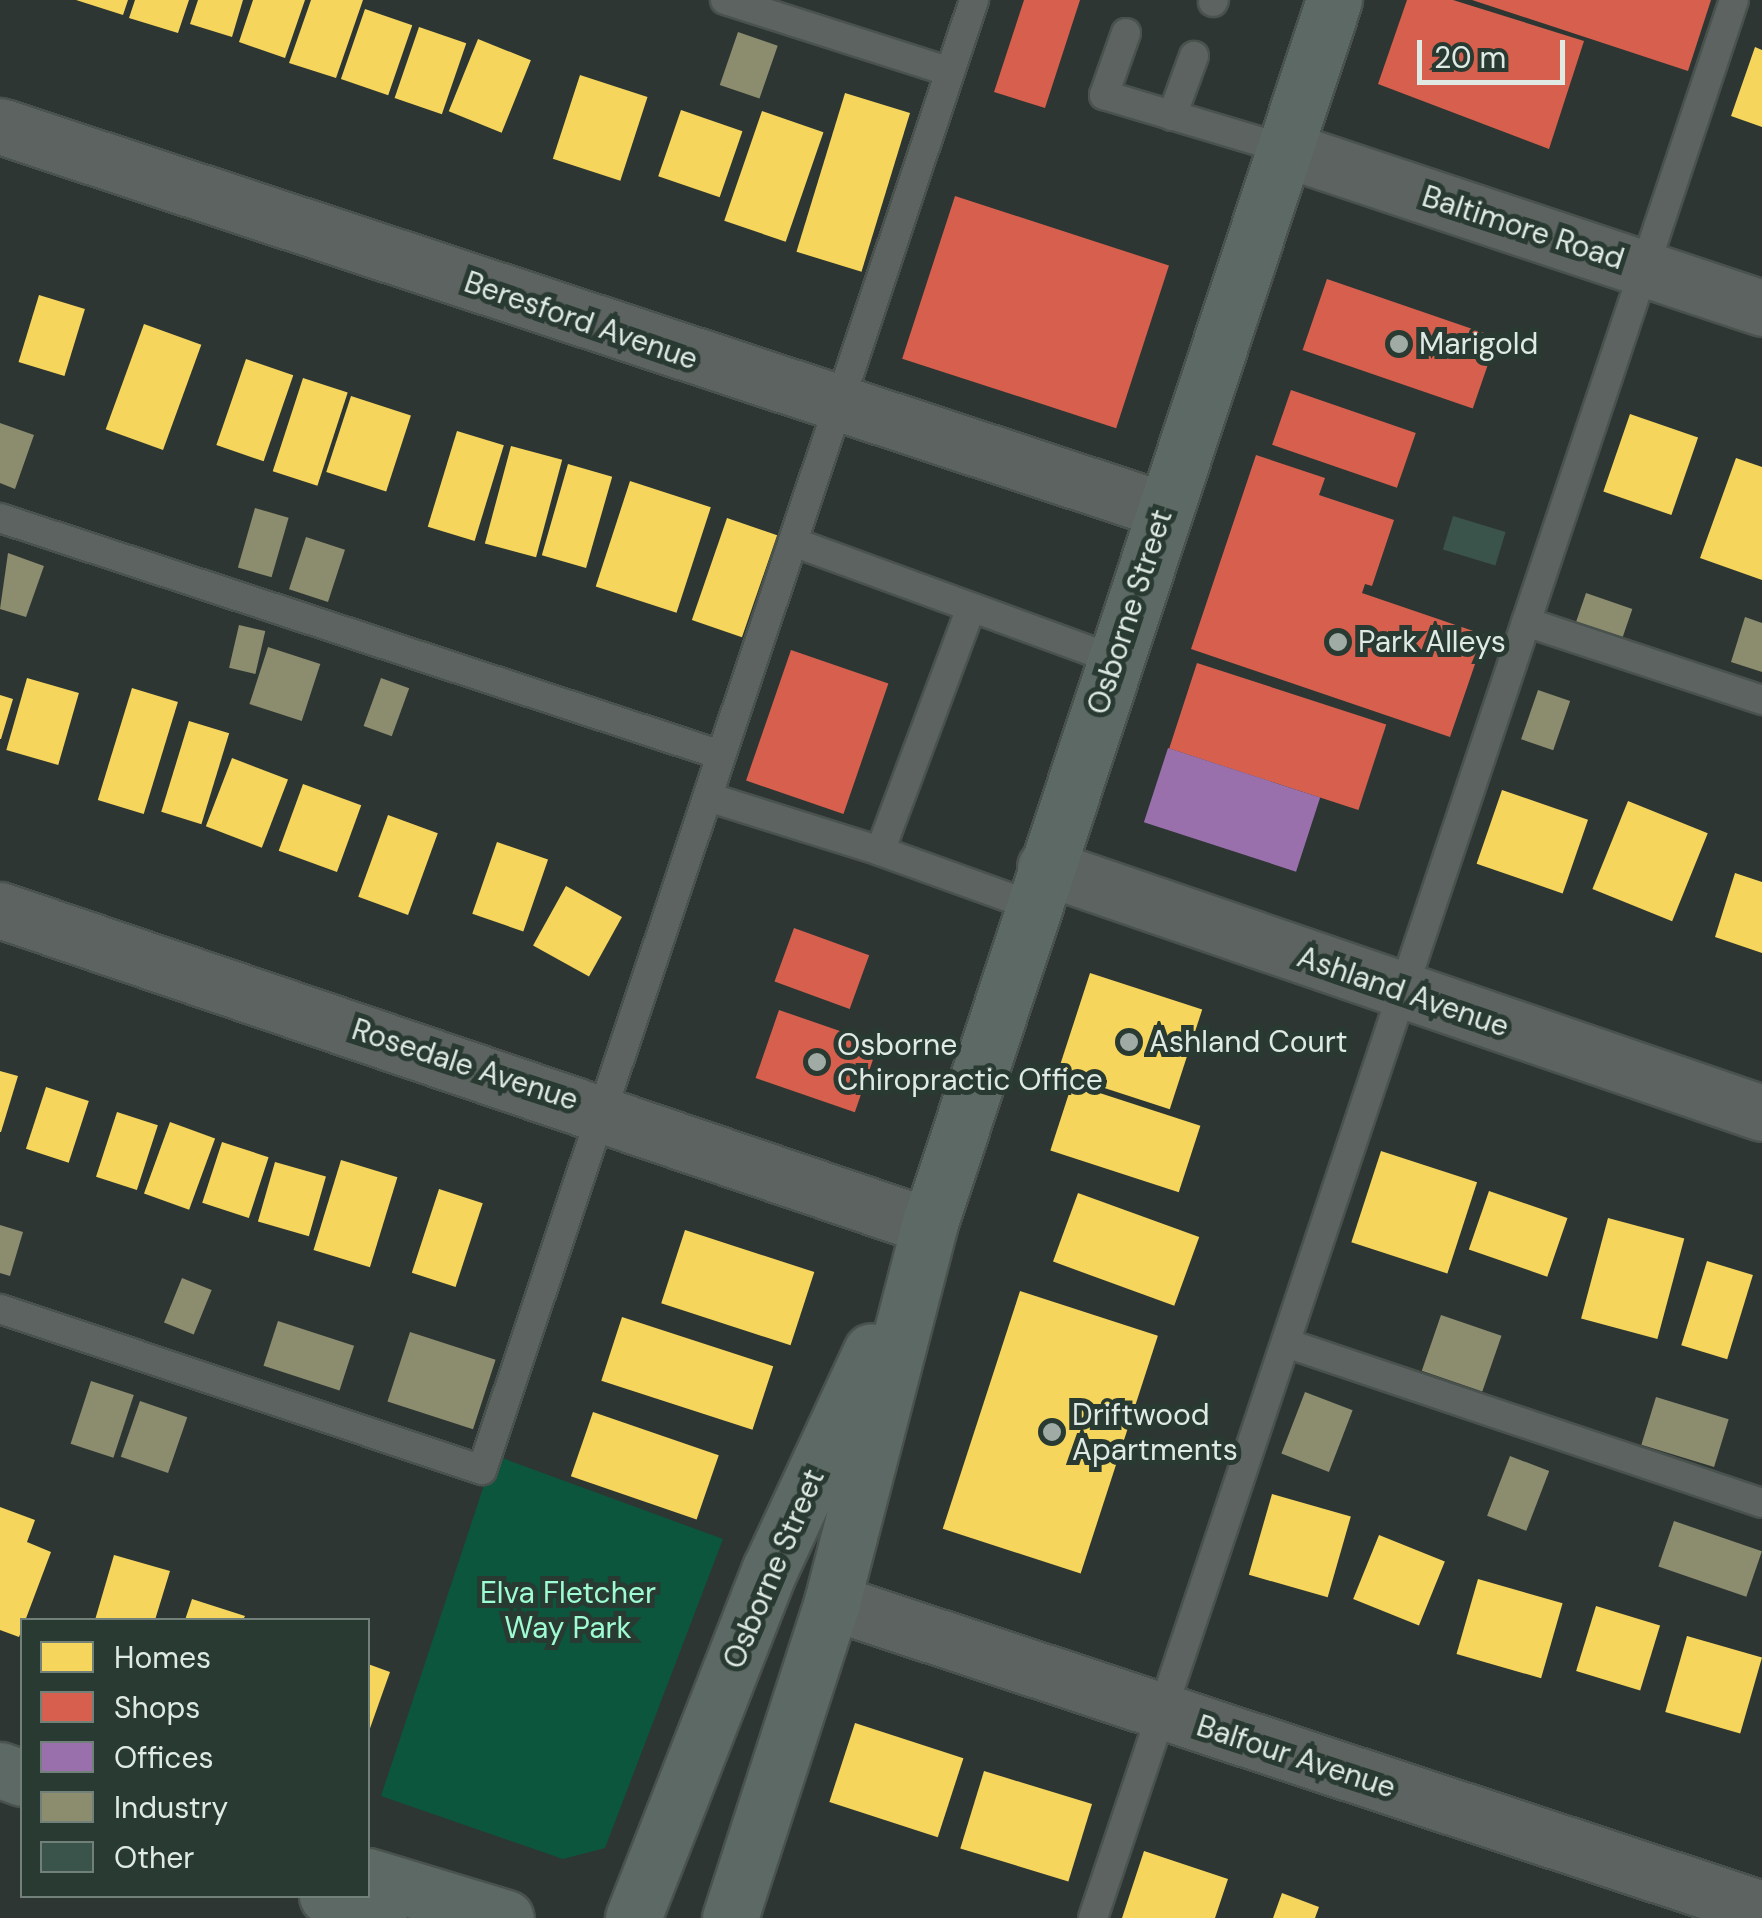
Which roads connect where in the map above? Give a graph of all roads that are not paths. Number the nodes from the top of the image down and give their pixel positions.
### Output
1 (725, 0) edge
2 (974, 0) edge
3 (1334, 0) edge
4 (1734, 0) edge
5 (1126, 33) dead end
6 (1194, 56) dead end
7 (950, 72) junction
8 (1172, 116) junction
9 (0, 126) edge
10 (1285, 149) junction
11 (1645, 269) junction
12 (1762, 308) edge
13 (838, 407) junction
14 (1164, 510) junction
15 (0, 518) edge
16 (793, 542) junction
17 (971, 608) junction
18 (1526, 622) junction
19 (1115, 660) junction
20 (1762, 700) edge
21 (722, 755) junction
22 (708, 797) junction
23 (880, 851) junction
24 (1039, 886) junction
25 (0, 910) edge
26 (1405, 993) junction
27 (602, 1111) junction
28 (1762, 1113) edge
29 (929, 1226) junction
30 (0, 1308) edge
31 (1286, 1343) junction
32 (1762, 1504) edge
33 (832, 1602) junction
34 (1160, 1713) junction
35 (370, 1877) edge
36 (331, 1898) edge
37 (1762, 1908) edge
38 (379, 1918) edge
39 (506, 1918) edge
40 (632, 1918) edge
41 (730, 1918) edge
42 (1093, 1918) edge

1 - 7 lane
2 - 7 lane
3 - 10 main road, Osborne Street
4 - 11 lane
5 - 8 lane
6 - 8 lane
7 - 13 lane
8 - 10 lane
9 - 13 street, Beresford Avenue
10 - 11 street, Baltimore Road
10 - 14 main road, Osborne Street
11 - 12 street, Baltimore Road
11 - 18 lane
13 - 14 street, Beresford Avenue
13 - 16 lane
14 - 19 main road, Osborne Street
15 - 21 lane
16 - 17 lane
16 - 21 lane
17 - 19 lane
17 - 23 lane
18 - 20 lane
18 - 26 lane
19 - 24 main road, Osborne Street
21 - 22 lane
22 - 23 lane
22 - 27 lane
23 - 24 lane
24 - 26 street, Ashland Avenue
24 - 29 main road, Osborne Street
25 - 27 street, Rosedale Avenue
26 - 28 street, Ashland Avenue
26 - 31 lane
27 - 29 street, Rosedale Avenue
27 - 30 lane
29 - 33 main road, Osborne Street
29 - 40 main road, Osborne Street
31 - 32 lane
31 - 34 lane
33 - 34 street, Balfour Avenue
33 - 41 main road, Osborne Street
34 - 37 street, Balfour Avenue
34 - 42 lane
35 - 39 main road
36 - 38 main road

